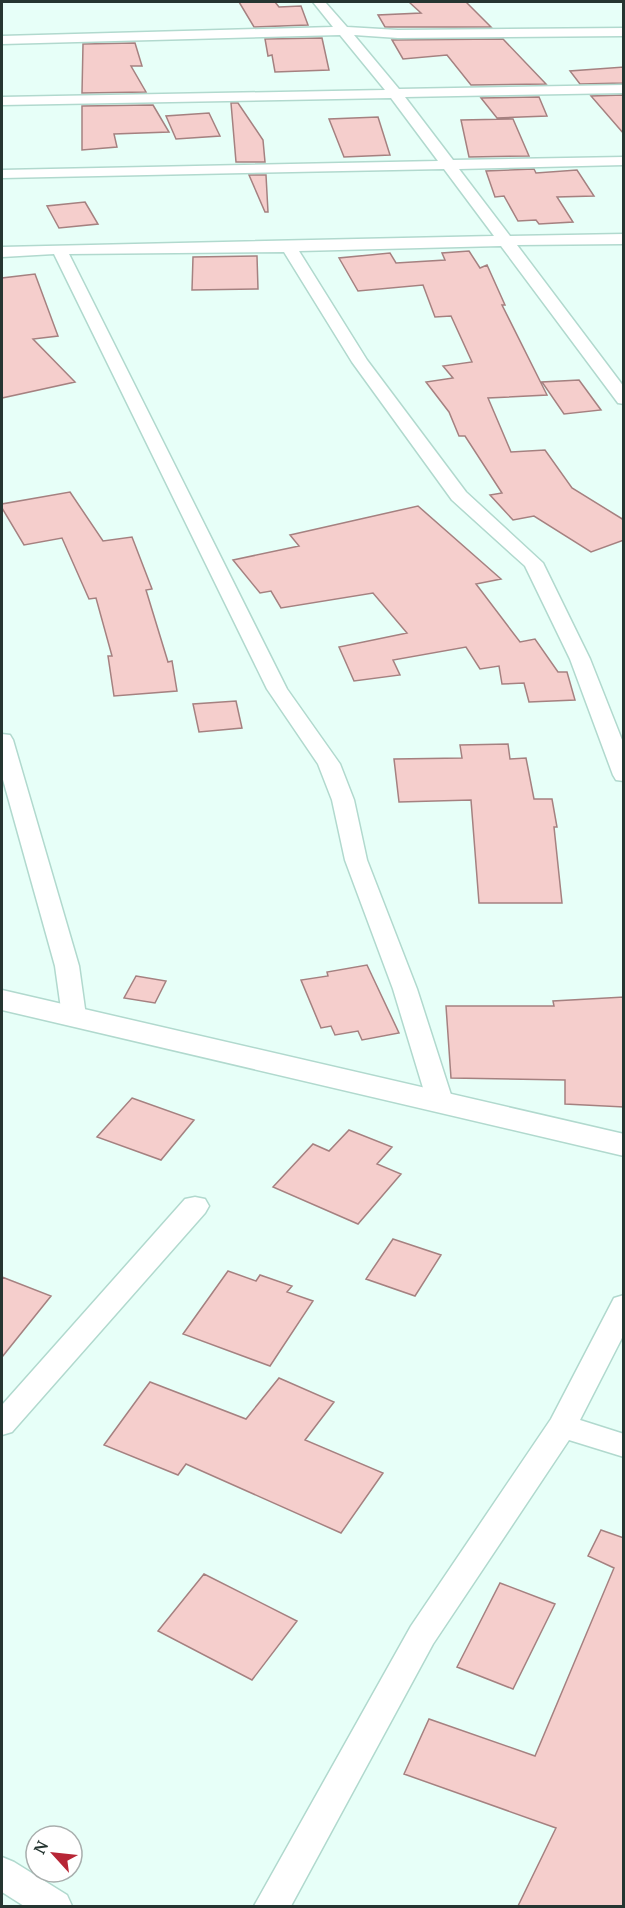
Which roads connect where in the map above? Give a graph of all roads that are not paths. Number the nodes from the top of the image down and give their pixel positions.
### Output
1 (319, 2) edge
2 (343, 31) junction
3 (624, 32) edge
4 (2, 40) edge
5 (624, 89) edge
6 (394, 93) junction
7 (2, 101) edge
8 (624, 161) edge
9 (446, 164) junction
10 (2, 174) edge
11 (506, 239) junction
12 (624, 239) edge
13 (289, 247) junction
14 (59, 249) junction
15 (2, 252) edge
16 (624, 399) edge
17 (2, 740) edge
18 (624, 775) edge
19 (2, 1000) edge
20 (74, 1016) junction
21 (440, 1101) junction
22 (624, 1145) edge
23 (195, 1206) dead end
24 (624, 1305) edge
25 (2, 1424) edge
26 (562, 1426) junction
27 (624, 1446) edge
28 (2, 1873) edge
29 (54, 1906) edge
30 (272, 1906) edge

1 - 2 street
2 - 3 street
2 - 4 street
2 - 6 street
5 - 6 street
6 - 7 street
6 - 9 street
8 - 9 street
9 - 10 street
9 - 11 street
11 - 12 street
11 - 13 street
11 - 16 street
13 - 14 street
13 - 18 street
14 - 15 street
14 - 21 street
17 - 20 street
19 - 20 street
20 - 21 street
21 - 22 street
23 - 25 street
24 - 26 street
26 - 27 street
26 - 30 street
28 - 29 street

